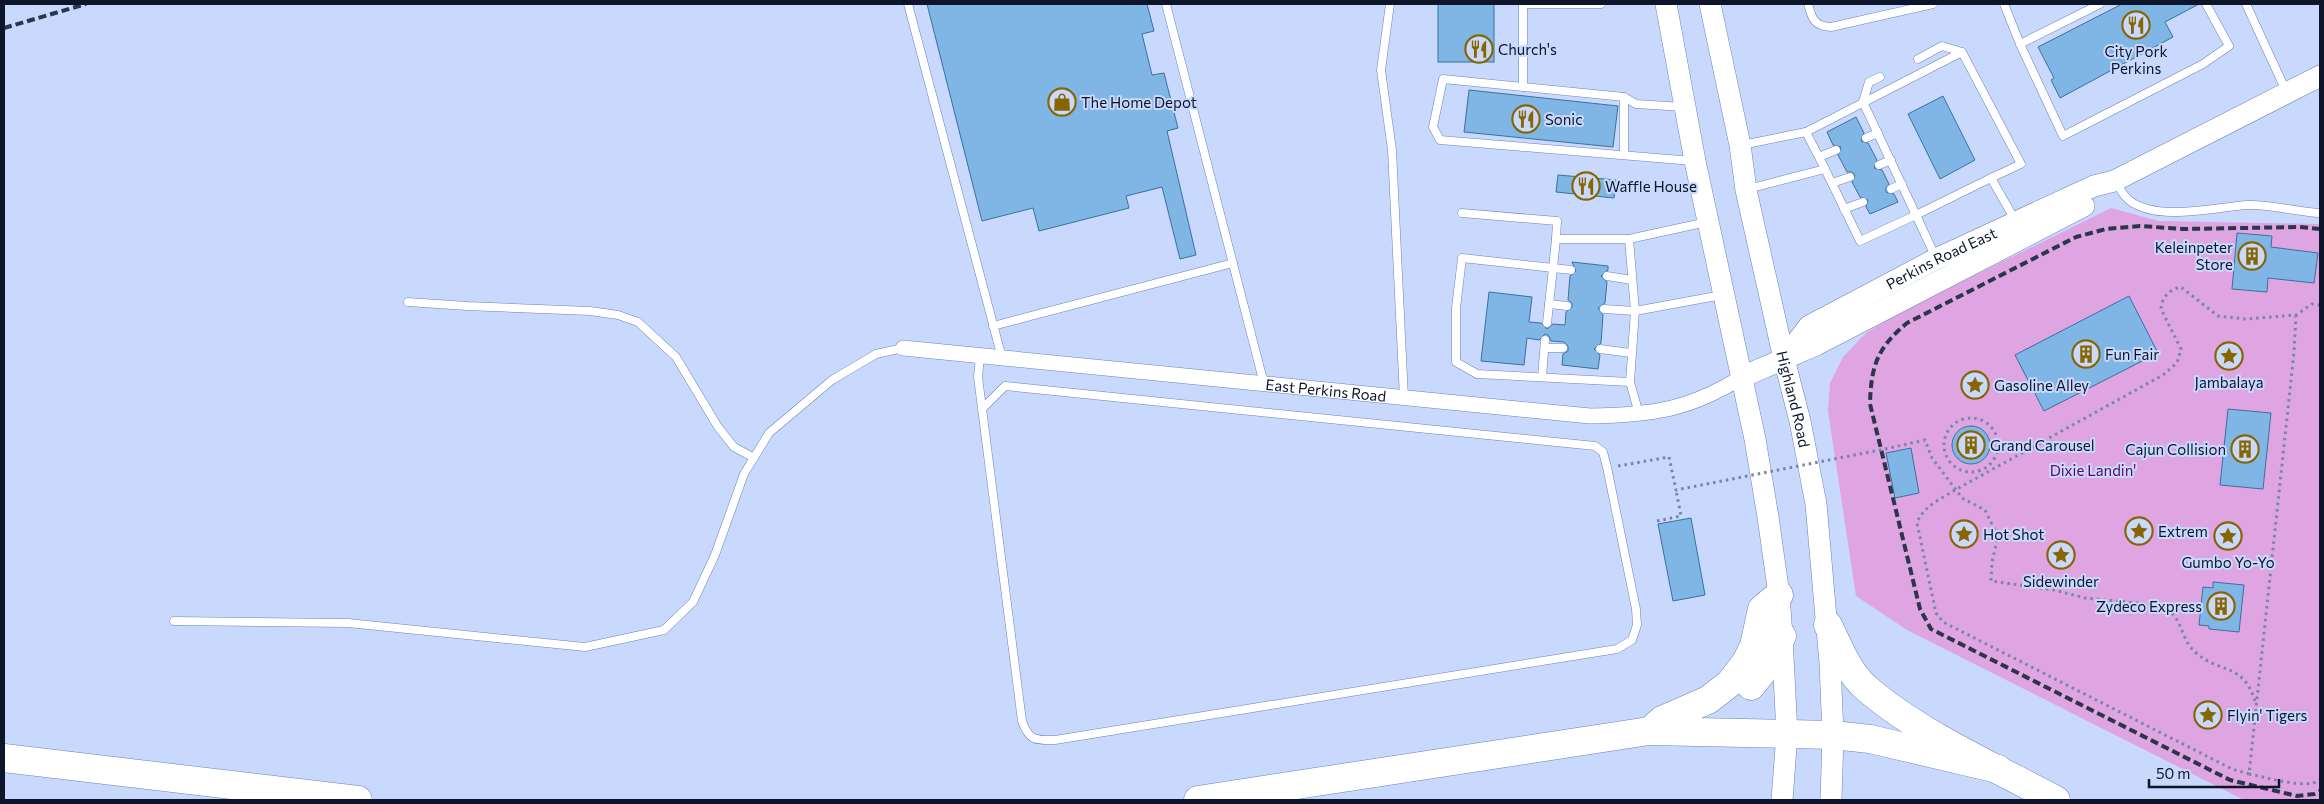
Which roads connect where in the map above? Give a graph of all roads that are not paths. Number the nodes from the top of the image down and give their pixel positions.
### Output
1 (908, 4) edge
2 (1166, 4) edge
3 (1390, 4) edge
4 (1601, 4) edge
5 (1666, 4) edge
6 (1710, 4) edge
7 (1808, 4) edge
8 (1933, 4) edge
9 (2004, 4) edge
10 (2100, 4) edge
11 (2206, 4) edge
12 (2246, 4) edge
13 (1523, 5) edge
14 (2020, 44) junction
15 (1962, 52) junction
16 (1918, 59) dead end
17 (2320, 76) edge
18 (1880, 77) dead end
19 (1523, 87) junction
20 (2287, 93) junction
21 (1624, 97) junction
22 (1863, 102) junction
23 (1685, 107) junction
24 (1806, 132) junction
25 (1878, 133) junction
26 (1866, 138) dead end
27 (1740, 145) junction
28 (1836, 150) dead end
29 (1624, 154) junction
30 (1819, 157) junction
31 (1890, 160) junction
32 (1695, 161) junction
33 (1879, 165) dead end
34 (1825, 169) junction
35 (1850, 176) dead end
36 (1991, 178) junction
37 (2114, 181) junction
38 (1832, 183) junction
39 (1902, 184) junction
40 (1891, 189) dead end
41 (1746, 190) junction
42 (1862, 202) dead end
43 (1844, 209) junction
44 (1462, 213) dead end
45 (2320, 213) edge
46 (1916, 215) junction
47 (1709, 222) junction
48 (2016, 222) junction
49 (1556, 239) junction
50 (1629, 239) junction
51 (1936, 259) junction
52 (1233, 263) junction
53 (1553, 268) junction
54 (1571, 270) dead end
55 (1607, 276) dead end
56 (1632, 280) junction
57 (1724, 294) junction
58 (408, 302) dead end
59 (1549, 304) junction
60 (1567, 306) dead end
61 (1604, 309) dead end
62 (1635, 311) junction
63 (1547, 323) dead end
64 (993, 326) junction
65 (902, 348) joint
66 (1563, 348) dead end
67 (1600, 349) dead end
68 (1631, 353) junction
69 (980, 356) junction
70 (1002, 358) junction
71 (1784, 359) junction
72 (1542, 377) junction
73 (1742, 377) junction
74 (1630, 382) junction
75 (1264, 384) junction
76 (1404, 398) junction
77 (982, 409) junction
78 (1639, 414) junction
79 (754, 458) junction
80 (1779, 595) junction
81 (174, 621) dead end
82 (1828, 625) junction
83 (1782, 636) junction
84 (1650, 732) junction
85 (1683, 732) junction
86 (1786, 734) junction
87 (1833, 735) junction
88 (4, 758) edge
89 (1998, 769) junction
90 (358, 800) edge
91 (1198, 800) edge
92 (1782, 800) edge
93 (1832, 800) edge
94 (2056, 800) edge

1 - 64 lane
2 - 52 lane
3 - 76 lane
4 - 13 lane
5 - 23 main road
6 - 27 main road, Highland Road
7 - 8 lane
9 - 14 lane
10 - 14 lane
11 - 14 lane
12 - 20 lane
13 - 19 lane
15 - 16 lane
15 - 22 lane
15 - 36 lane
17 - 20 main road, Perkins Road East
18 - 22 lane
19 - 21 lane
19 - 29 lane
20 - 37 main road, Perkins Road East
21 - 23 lane
21 - 29 lane
22 - 24 lane
22 - 25 lane
23 - 32 main road
24 - 27 lane
24 - 30 lane
25 - 26 lane
25 - 31 lane
27 - 41 main road, Highland Road
28 - 30 lane
29 - 32 lane
30 - 34 lane
31 - 33 lane
31 - 39 lane
32 - 47 main road
34 - 38 lane
34 - 41 lane
35 - 38 lane
36 - 46 lane
36 - 48 lane
37 - 45 lane
37 - 48 main road, Perkins Road East
37 - 71 main road, Perkins Road East
38 - 43 lane
39 - 40 lane
39 - 46 lane
41 - 71 main road, Highland Road
42 - 43 lane
43 - 46 lane
44 - 49 lane
46 - 51 lane
47 - 50 lane
47 - 57 main road
48 - 51 main road, Perkins Road East
49 - 50 lane
49 - 53 lane
50 - 56 lane
51 - 71 main road, Perkins Road East
52 - 64 lane
52 - 75 lane
53 - 54 lane
53 - 59 lane
53 - 72 lane
55 - 56 lane
56 - 62 lane
57 - 62 lane
57 - 73 main road
58 - 79 lane
59 - 60 lane
59 - 63 lane
61 - 62 lane
62 - 68 lane
64 - 70 lane
65 - 69 street, East Perkins Road
65 - 79 lane
66 - 72 lane
67 - 68 lane
68 - 74 lane
69 - 70 street, East Perkins Road
69 - 77 lane
70 - 75 street, East Perkins Road
71 - 73 main road, Perkins Road East
71 - 82 main road, Highland Road
72 - 74 lane
73 - 78 street, East Perkins Road
73 - 80 main road
74 - 78 lane
75 - 76 street, East Perkins Road
76 - 78 street, East Perkins Road
77 - 77 lane
79 - 81 lane
80 - 83 main road
80 - 84 highway
82 - 87 main road, Highland Road
82 - 89 highway
83 - 85 highway
83 - 86 main road
84 - 85 highway
84 - 91 highway
85 - 86 highway
86 - 87 highway
86 - 92 main road
87 - 89 highway
87 - 93 main road, Highland Road
88 - 90 highway
89 - 94 highway

